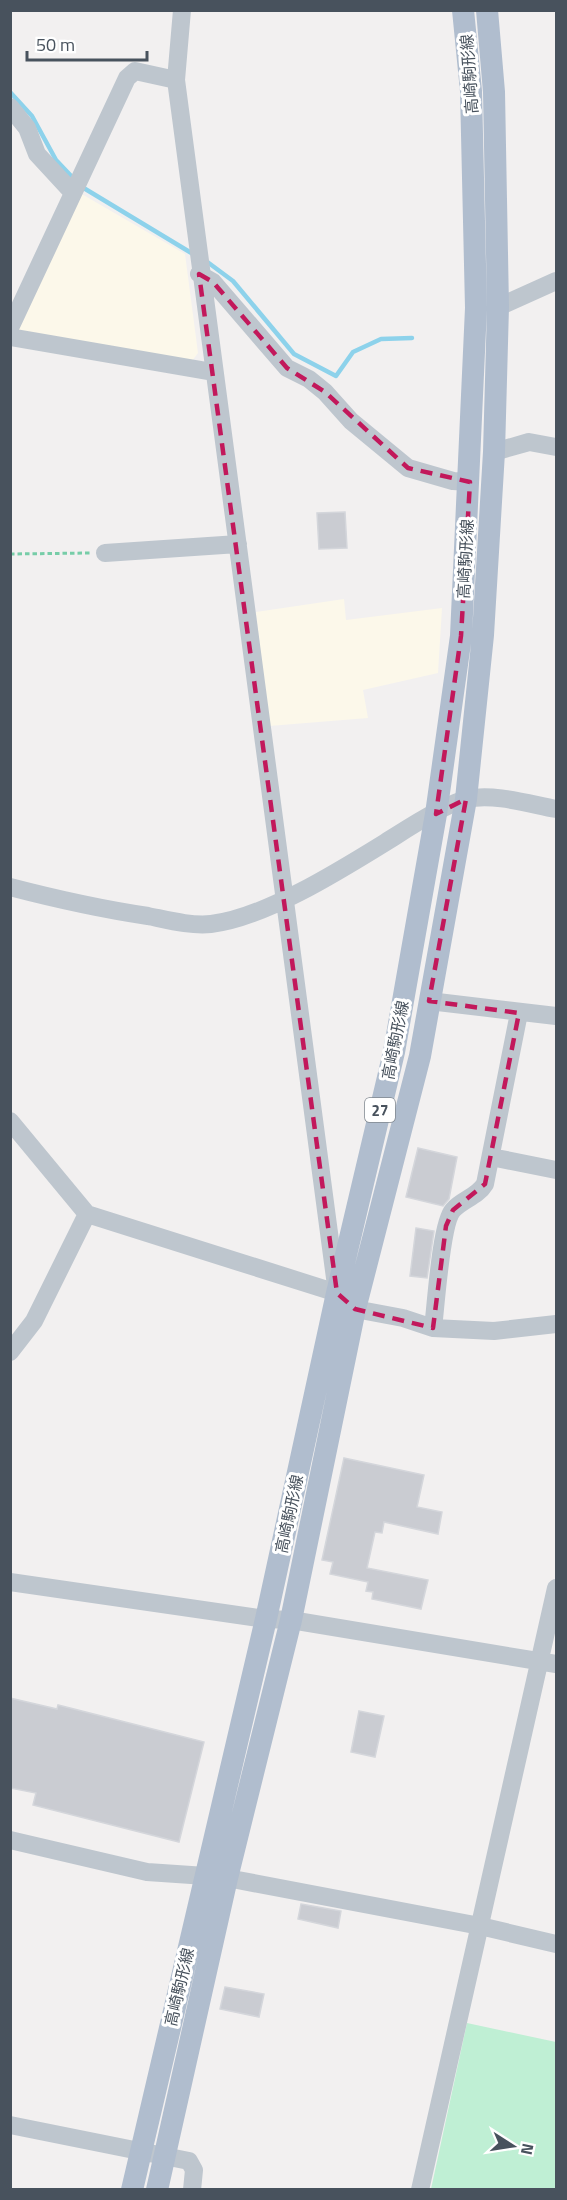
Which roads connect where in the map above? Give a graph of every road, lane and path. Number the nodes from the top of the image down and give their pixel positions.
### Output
1 (182, 10) edge
2 (463, 10) edge
3 (487, 10) edge
4 (176, 80) junction
5 (10, 107) edge
6 (73, 192) junction
7 (199, 274) junction
8 (556, 281) edge
9 (498, 307) junction
10 (10, 328) edge
11 (10, 337) edge
12 (213, 372) junction
13 (556, 447) edge
14 (494, 452) junction
15 (470, 482) junction
16 (238, 544) junction
17 (105, 553) joint
18 (10, 554) edge
19 (466, 799) junction
20 (556, 809) edge
21 (436, 814) junction
22 (10, 887) edge
23 (284, 899) junction
24 (429, 1001) junction
25 (519, 1013) junction
26 (556, 1016) edge
27 (10, 1121) edge
28 (491, 1157) junction
29 (556, 1170) edge
30 (87, 1214) junction
31 (337, 1293) junction
32 (355, 1309) junction
33 (556, 1324) edge
34 (433, 1328) junction
35 (10, 1352) edge
36 (10, 1582) edge
37 (556, 1588) edge
38 (266, 1619) junction
39 (291, 1620) junction
40 (549, 1662) edge
41 (10, 1840) edge
42 (216, 1877) junction
43 (480, 1926) junction
44 (556, 1944) edge
45 (10, 2125) edge
46 (141, 2150) junction
47 (165, 2156) junction
48 (132, 2190) edge
49 (157, 2190) edge
50 (192, 2190) edge
51 (420, 2190) edge

1 - 4 street
2 - 15 main road, 高崎駒形線 / 27
3 - 9 main road, 高崎駒形線 / 27
4 - 6 street
4 - 7 street
5 - 6 street
6 - 10 street
7 - 12 street
7 - 15 street
8 - 9 street
9 - 14 main road, 高崎駒形線 / 27
11 - 12 street
12 - 16 street
13 - 14 street
14 - 19 main road, 高崎駒形線 / 27
15 - 21 main road, 高崎駒形線 / 27
16 - 17 street
16 - 23 street
17 - 18 path
19 - 20 street
19 - 21 street
19 - 24 main road, 高崎駒形線 / 27
21 - 23 street
21 - 31 main road, 高崎駒形線 / 27
22 - 23 street
23 - 31 street
24 - 25 street
24 - 32 main road, 高崎駒形線 / 27
25 - 26 street
25 - 28 street
27 - 30 street
28 - 29 street
28 - 34 street
30 - 31 street
30 - 35 street
31 - 32 street
31 - 38 main road, 高崎駒形線 / 27
32 - 34 street
32 - 39 main road, 高崎駒形線 / 27
33 - 34 street
36 - 38 street
37 - 40 street
38 - 39 street
38 - 42 main road, 高崎駒形線 / 27
39 - 40 street
39 - 42 main road, 高崎駒形線 / 27
40 - 43 street
41 - 42 street
42 - 43 street
42 - 46 main road, 高崎駒形線 / 27
42 - 47 main road, 高崎駒形線 / 27
43 - 44 street
43 - 51 street
45 - 46 street
46 - 47 street
46 - 48 main road, 高崎駒形線 / 27
47 - 49 main road, 高崎駒形線 / 27
47 - 50 street

